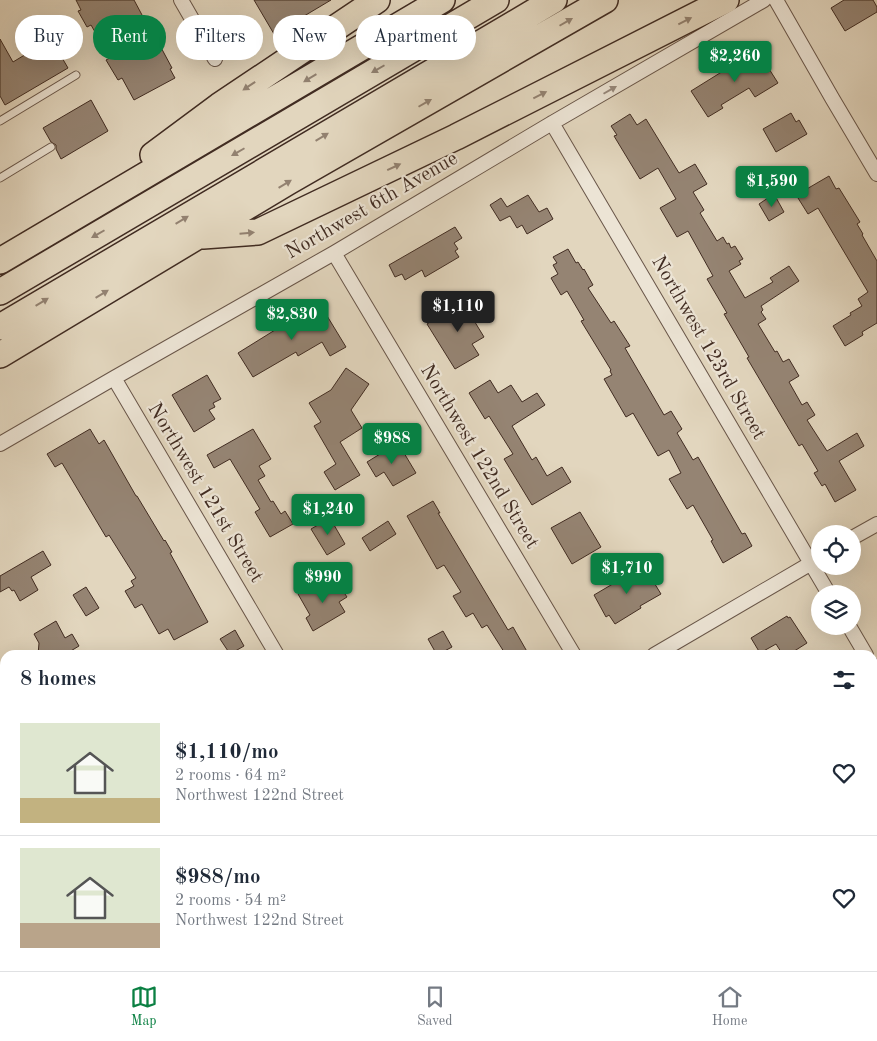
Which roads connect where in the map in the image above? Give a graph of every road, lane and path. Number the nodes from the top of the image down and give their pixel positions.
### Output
1 (181, 0) edge
2 (377, 0) edge
3 (442, 0) edge
4 (496, 0) edge
5 (554, 0) edge
6 (605, 0) edge
7 (726, 0) edge
8 (764, 0) edge
9 (776, 0) edge
10 (190, 15) edge
11 (76, 75) dead end
12 (0, 121) edge
13 (552, 123) junction
14 (51, 147) dead end
15 (877, 174) edge
16 (0, 178) edge
17 (42, 236) junction
18 (198, 237) junction
19 (334, 253) junction
20 (0, 261) edge
21 (0, 292) edge
22 (0, 327) edge
23 (0, 356) edge
24 (114, 378) junction
25 (0, 444) edge
26 (877, 524) edge
27 (861, 533) edge
28 (811, 554) edge
29 (811, 563) edge
30 (854, 635) edge
31 (274, 650) edge
32 (571, 650) edge
33 (663, 650) edge
34 (863, 650) edge

1 - 10 street
2 -> 17 highway
3 -> 17 highway
4 -> 21 highway
22 -> 5 highway
18 -> 6 highway
18 -> 7 highway
13 -> 8 street, Northwest 6th Avenue
9 - 15 street
11 - 12 lane
13 - 19 street, Northwest 6th Avenue
13 - 28 street, Northwest 123rd Street
14 - 16 lane
17 - 20 highway
23 -> 18 highway
19 - 24 street, Northwest 6th Avenue
19 - 32 street, Northwest 122nd Street
24 - 25 street, Northwest 6th Avenue
24 - 31 street, Northwest 121st Street
26 - 27 street
29 - 33 street
30 - 34 street

